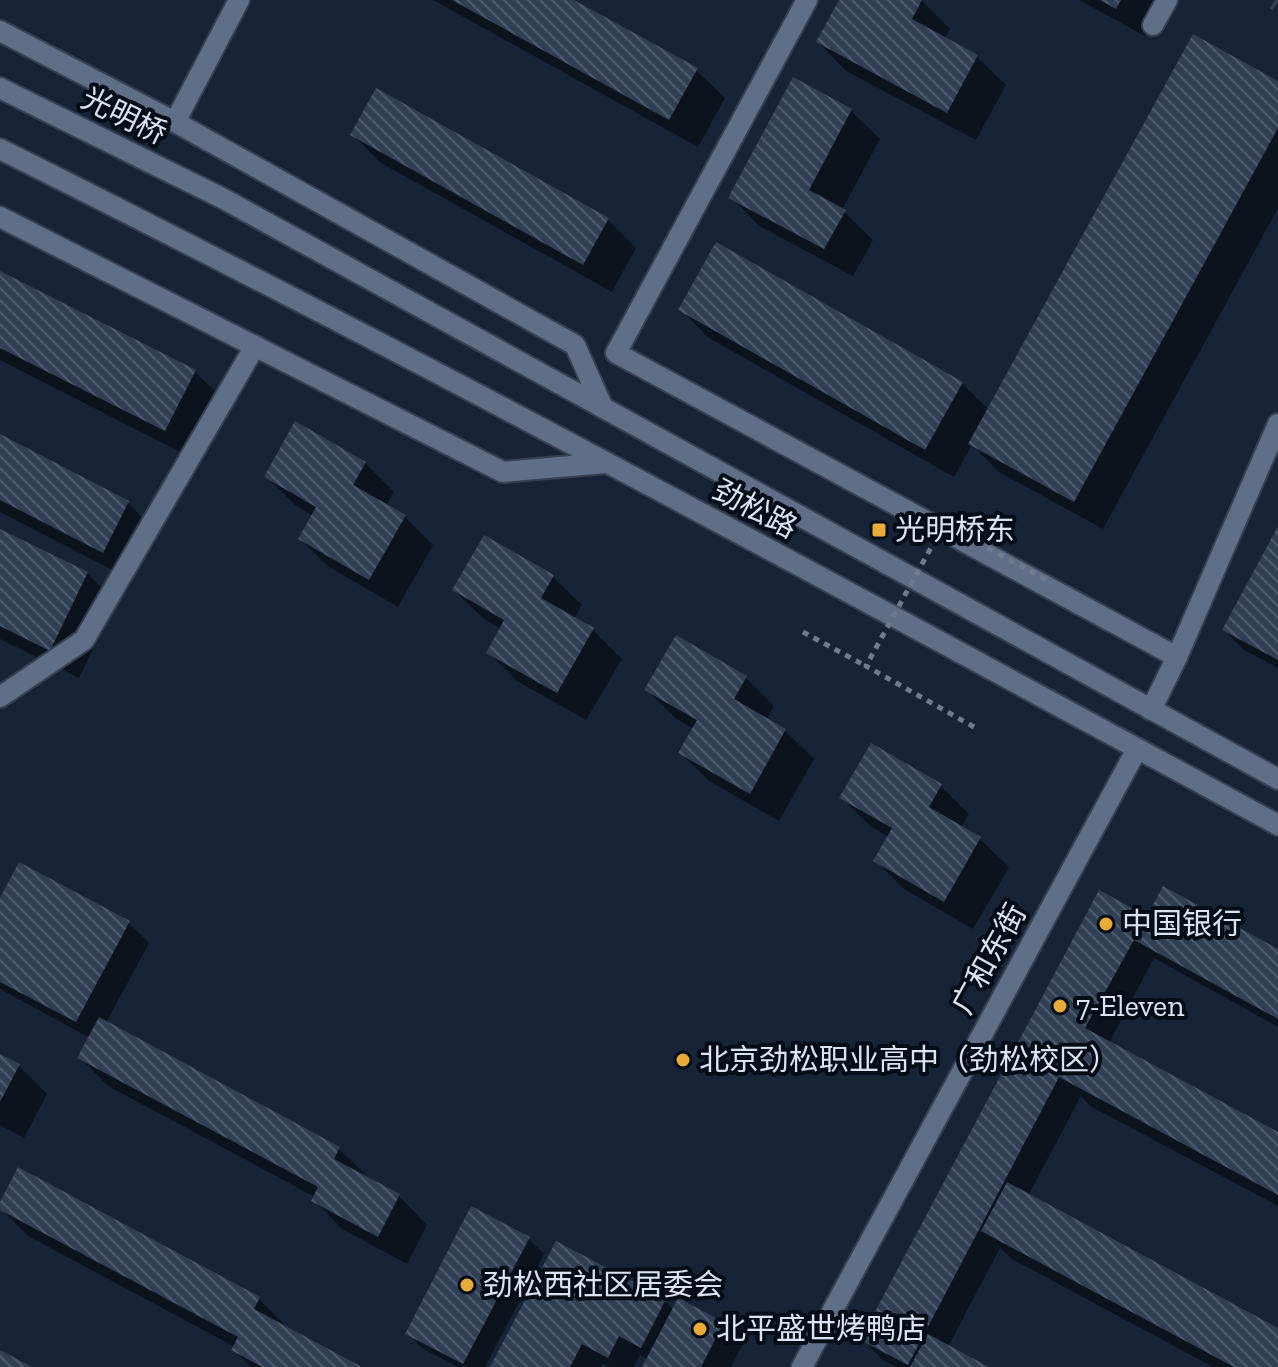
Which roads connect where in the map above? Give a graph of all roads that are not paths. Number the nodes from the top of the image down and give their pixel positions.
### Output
1 (239, 0) edge
2 (807, 0) edge
3 (1167, 0) edge
4 (1153, 25) dead end
5 (0, 31) edge
6 (0, 88) edge
7 (175, 122) junction
8 (0, 149) edge
9 (222, 198) joint
10 (0, 217) edge
11 (255, 346) junction
12 (603, 408) junction
13 (1278, 424) edge
14 (605, 463) junction
15 (1177, 657) junction
16 (0, 697) edge
17 (1151, 710) junction
18 (1137, 749) junction
19 (1278, 779) edge
20 (1278, 825) edge
21 (802, 1367) edge

1 - 7 street
2 - 15 street
3 - 4 street
5 - 7 street
6 - 9 street, 光明桥
7 - 12 street
8 - 14 street, 劲松路
9 - 12 street, 劲松路
10 - 11 street
11 - 14 street
11 - 16 street
12 - 17 street, 劲松路
13 - 15 street
14 - 18 street, 劲松路
15 - 17 street
17 - 19 street, 劲松路
18 - 20 street, 劲松路
18 - 21 street, 广和东街

